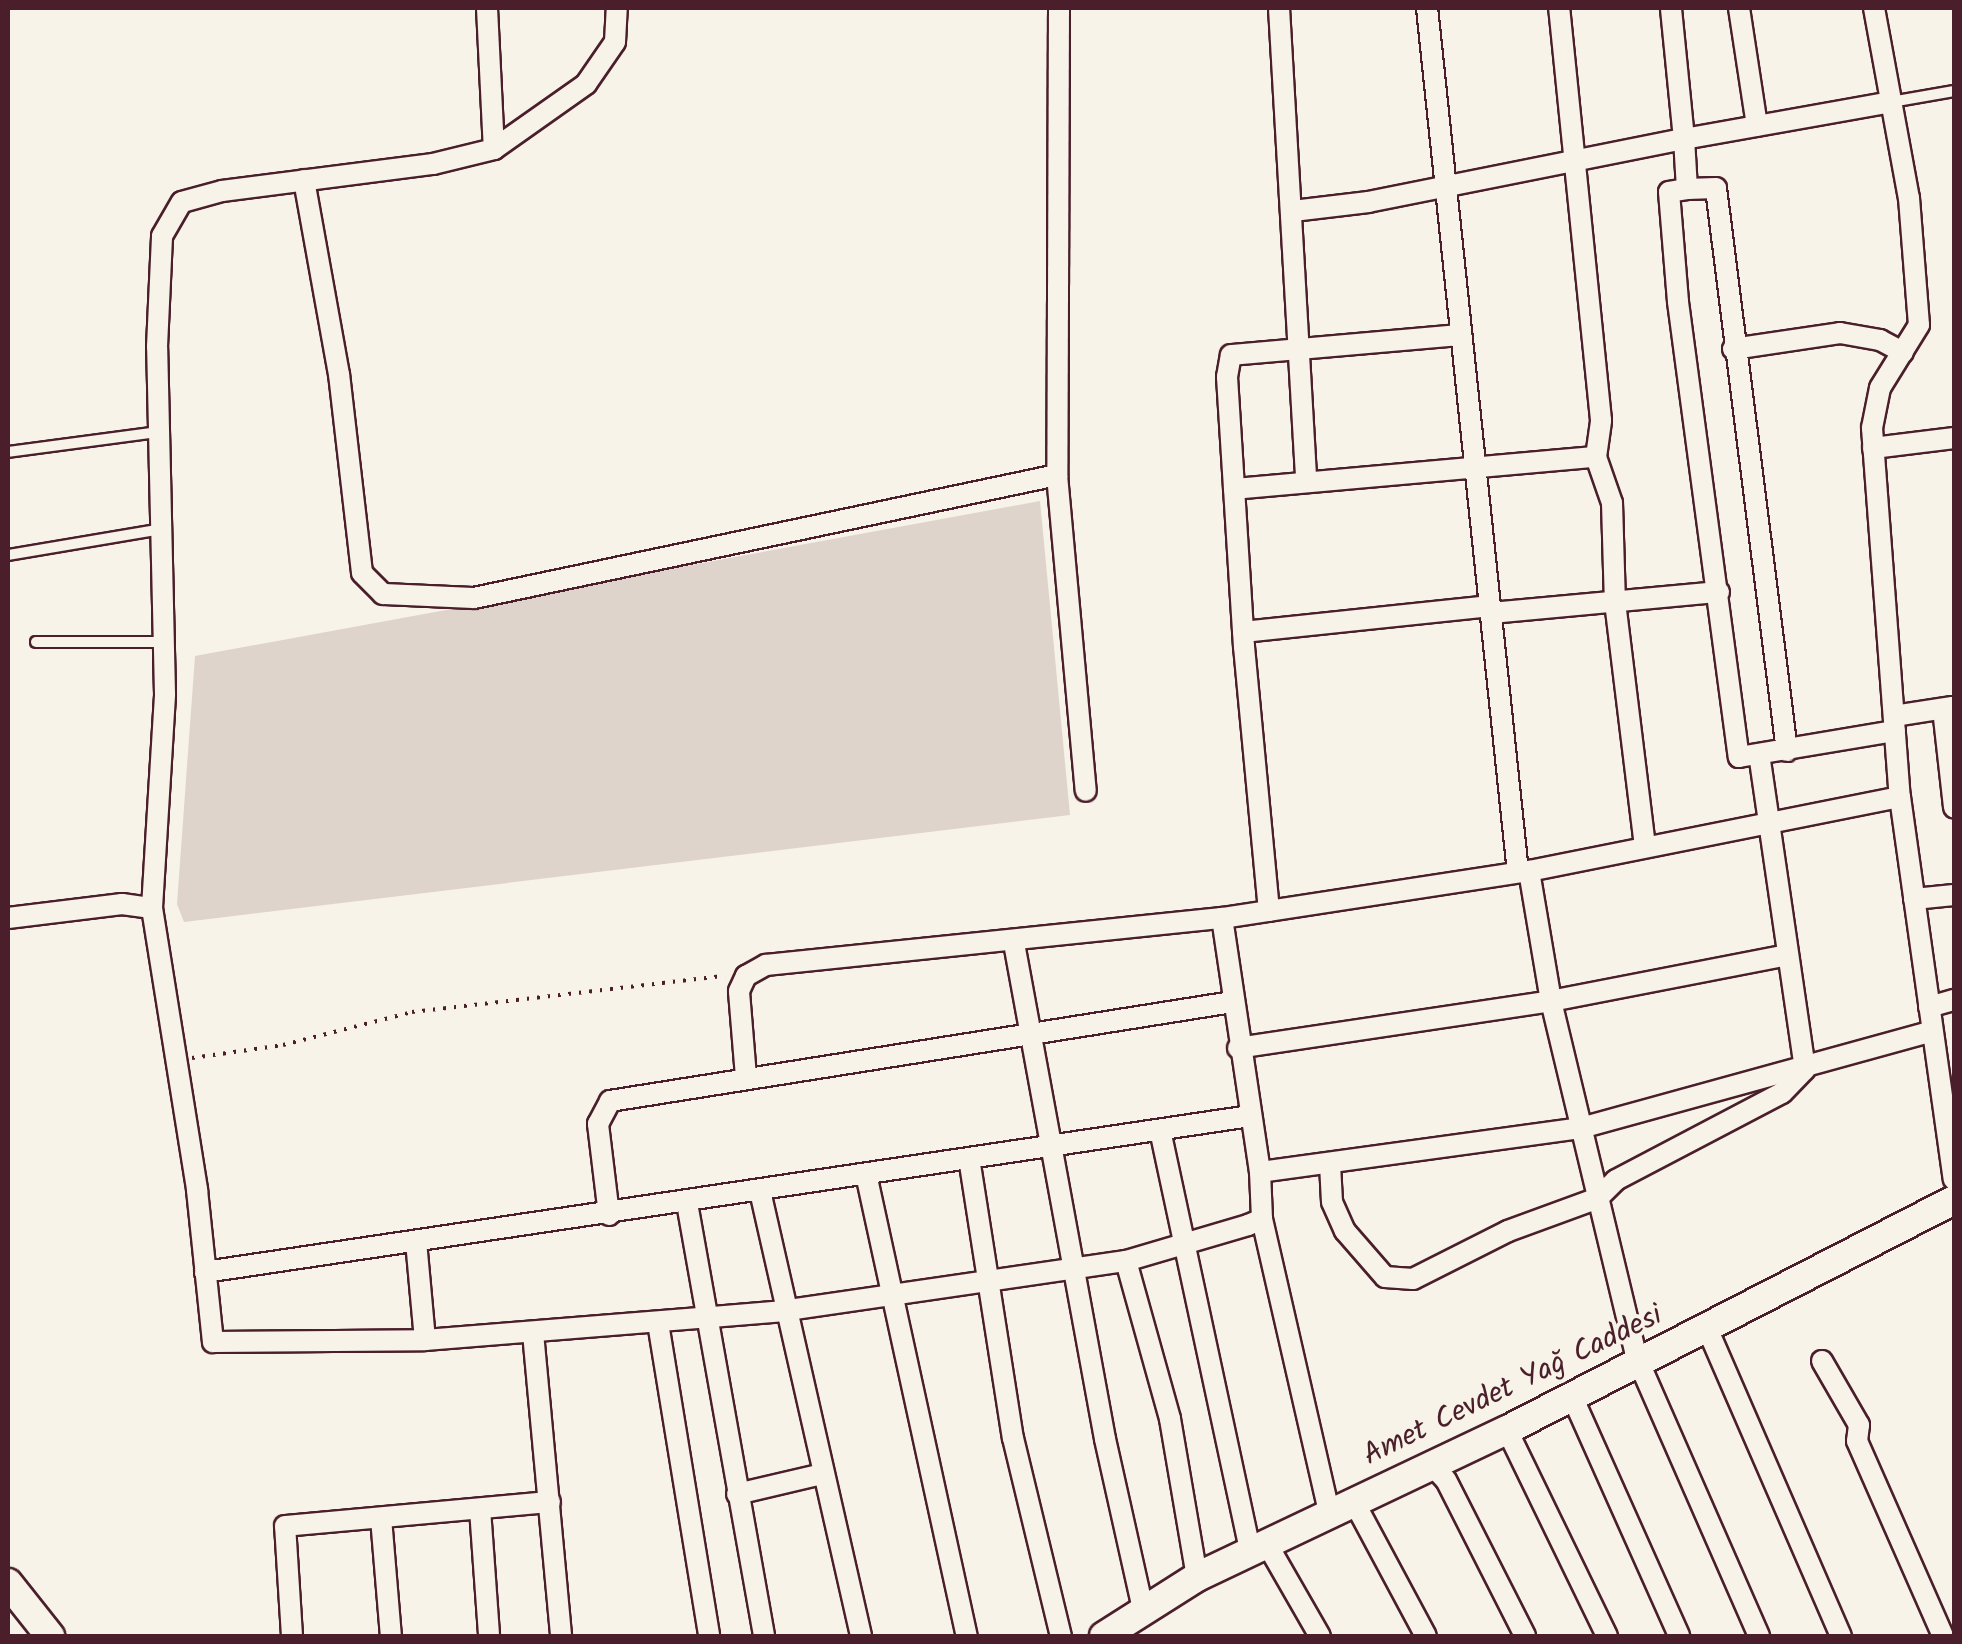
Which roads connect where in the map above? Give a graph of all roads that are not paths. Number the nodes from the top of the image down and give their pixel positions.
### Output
1 (487, 8) edge
2 (617, 8) edge
3 (1059, 8) edge
4 (1279, 8) edge
5 (1427, 8) edge
6 (1559, 8) edge
7 (1671, 8) edge
8 (1738, 8) edge
9 (1874, 8) edge
10 (1954, 91) edge
11 (1891, 102) junction
12 (1757, 126) junction
13 (1684, 140) junction
14 (494, 149) junction
15 (1574, 161) junction
16 (304, 180) junction
17 (1445, 186) junction
18 (1687, 190) junction
19 (1294, 210) junction
20 (1461, 336) junction
21 (1300, 345) junction
22 (1734, 349) junction
23 (1902, 352) junction
24 (159, 432) junction
25 (1954, 438) edge
26 (1873, 448) junction
27 (8, 452) edge
28 (1596, 457) junction
29 (1476, 467) junction
30 (1057, 475) junction
31 (1306, 480) junction
32 (1234, 489) junction
33 (162, 529) junction
34 (8, 555) edge
35 (1719, 592) junction
36 (1615, 602) junction
37 (1491, 610) junction
38 (1243, 632) junction
39 (36, 642) dead end
40 (164, 642) junction
41 (1948, 708) edge
42 (1895, 723) junction
43 (1786, 751) junction
44 (1759, 755) junction
45 (1086, 791) dead end
46 (1900, 798) junction
47 (1954, 807) edge
48 (1768, 823) junction
49 (1645, 848) junction
50 (1523, 872) junction
51 (1954, 895) edge
52 (1914, 899) junction
53 (152, 908) junction
54 (1269, 910) junction
55 (8, 918) edge
56 (1222, 918) junction
57 (1014, 944) junction
58 (1788, 954) junction
59 (1954, 1000) edge
60 (1551, 1001) junction
61 (1232, 1002) junction
62 (1929, 1007) junction
63 (1932, 1031) junction
64 (1030, 1039) junction
65 (1238, 1048) junction
66 (1806, 1069) junction
67 (746, 1077) junction
68 (1250, 1116) junction
69 (1581, 1128) junction
70 (1160, 1130) junction
71 (1053, 1146) junction
72 (969, 1158) junction
73 (1330, 1164) junction
74 (1260, 1172) junction
75 (866, 1174) junction
76 (1954, 1179) edge
77 (760, 1191) junction
78 (1598, 1198) junction
79 (1954, 1200) edge
80 (687, 1202) junction
81 (609, 1214) junction
82 (1262, 1218) junction
83 (416, 1241) junction
84 (1184, 1248) junction
85 (1126, 1261) junction
86 (1075, 1267) junction
87 (206, 1272) junction
88 (990, 1277) junction
89 (888, 1291) junction
90 (782, 1310) junction
91 (708, 1317) junction
92 (658, 1323) junction
93 (1707, 1328) junction
94 (533, 1332) junction
95 (424, 1340) junction
96 (1637, 1358) junction
97 (1822, 1362) dead end
98 (1571, 1394) junction
99 (1507, 1430) junction
100 (1430, 1463) junction
101 (822, 1474) junction
102 (737, 1494) junction
103 (550, 1502) junction
104 (1341, 1506) junction
105 (480, 1509) junction
106 (381, 1518) junction
107 (1258, 1547) junction
108 (1197, 1577) junction
109 (8, 1583) edge
110 (1144, 1613) junction
111 (1116, 1634) edge
112 (50, 1636) edge
113 (292, 1636) edge
114 (391, 1636) edge
115 (489, 1636) edge
116 (561, 1636) edge
117 (709, 1636) edge
118 (764, 1636) edge
119 (861, 1636) edge
120 (967, 1636) edge
121 (1061, 1636) edge
122 (1320, 1636) edge
123 (1426, 1636) edge
124 (1525, 1636) edge
125 (1608, 1636) edge
126 (1679, 1636) edge
127 (1759, 1636) edge
128 (1842, 1636) edge
129 (1944, 1636) edge

1 - 14 street
2 - 14 street
3 - 30 street
4 - 19 street
5 - 17 street
6 - 15 street
7 - 13 street
8 - 12 street
9 - 11 street
10 - 11 lane
11 - 12 street
11 - 23 street
12 - 13 street
13 - 15 street
13 - 18 street
14 - 16 street
15 - 17 street
15 - 28 street
16 - 24 street
16 - 30 street
17 - 19 street
17 - 20 street
18 - 22 street
18 - 35 street
19 - 21 street
20 - 21 street
20 - 29 street
21 - 31 street
21 - 32 street
22 - 23 street
22 - 43 street
23 - 26 street
24 - 27 lane
24 - 33 street
25 - 26 street
26 - 42 street
28 - 29 street
28 - 36 street
29 - 31 street
29 - 37 street
30 - 45 street
31 - 32 street
32 - 38 street
33 - 34 lane
33 - 40 street
35 - 36 street
35 - 44 street
36 - 37 street
36 - 49 street
37 - 38 street
37 - 50 street
38 - 54 street
39 - 40 lane
40 - 53 street
41 - 42 street
41 - 47 street
42 - 43 street
42 - 46 street
43 - 44 street
44 - 48 street
46 - 48 street
46 - 52 street
48 - 49 street
48 - 58 street
49 - 50 street
50 - 54 street
50 - 60 street
51 - 52 street
52 - 62 street
53 - 55 street
53 - 87 street
54 - 56 street
56 - 57 street
56 - 61 street
57 - 64 street
57 - 67 street
58 - 60 street
58 - 66 street
59 - 62 street
60 - 65 street
60 - 69 street
61 - 64 street
61 - 65 street
62 - 63 street
63 - 66 street
63 - 76 street
64 - 67 street
64 - 71 street
65 - 68 street
66 - 69 street
66 - 78 street
67 - 81 street
68 - 70 street
68 - 74 street
69 - 73 street
69 - 78 street
70 - 71 street
70 - 84 street
71 - 72 street
71 - 86 street
72 - 75 street
72 - 88 street
73 - 74 street
73 - 78 street
74 - 82 street
75 - 77 street
75 - 89 street
77 - 80 street
77 - 90 street
78 - 96 street
79 - 93 street, Amet Cevdet Yağ Caddesi
80 - 81 street
80 - 91 street
81 - 83 street
82 - 84 street
82 - 104 street
83 - 87 street
83 - 95 street
84 - 85 street
84 - 107 street
85 - 86 street
85 - 108 street
86 - 88 street
86 - 110 street
87 - 95 street
88 - 89 street
88 - 121 street
89 - 90 street
89 - 120 street
90 - 91 street
90 - 101 street
91 - 92 street
91 - 102 street
92 - 94 street
92 - 117 street
93 - 96 street, Amet Cevdet Yağ Caddesi
93 - 128 street
94 - 95 street
94 - 103 street
96 - 98 street, Amet Cevdet Yağ Caddesi
96 - 127 street
97 - 129 street
98 - 99 street, Amet Cevdet Yağ Caddesi
98 - 126 street
99 - 100 street, Amet Cevdet Yağ Caddesi
99 - 125 street
100 - 104 street, Amet Cevdet Yağ Caddesi
100 - 124 street
101 - 102 street
101 - 119 street
102 - 118 street
103 - 105 street
103 - 116 street
104 - 107 street, Amet Cevdet Yağ Caddesi
104 - 123 street
105 - 106 street
105 - 115 street
106 - 113 street
106 - 114 street
107 - 108 street, Amet Cevdet Yağ Caddesi
107 - 122 street
108 - 110 street, Amet Cevdet Yağ Caddesi
109 - 112 street
110 - 111 street, Amet Cevdet Yağ Caddesi

